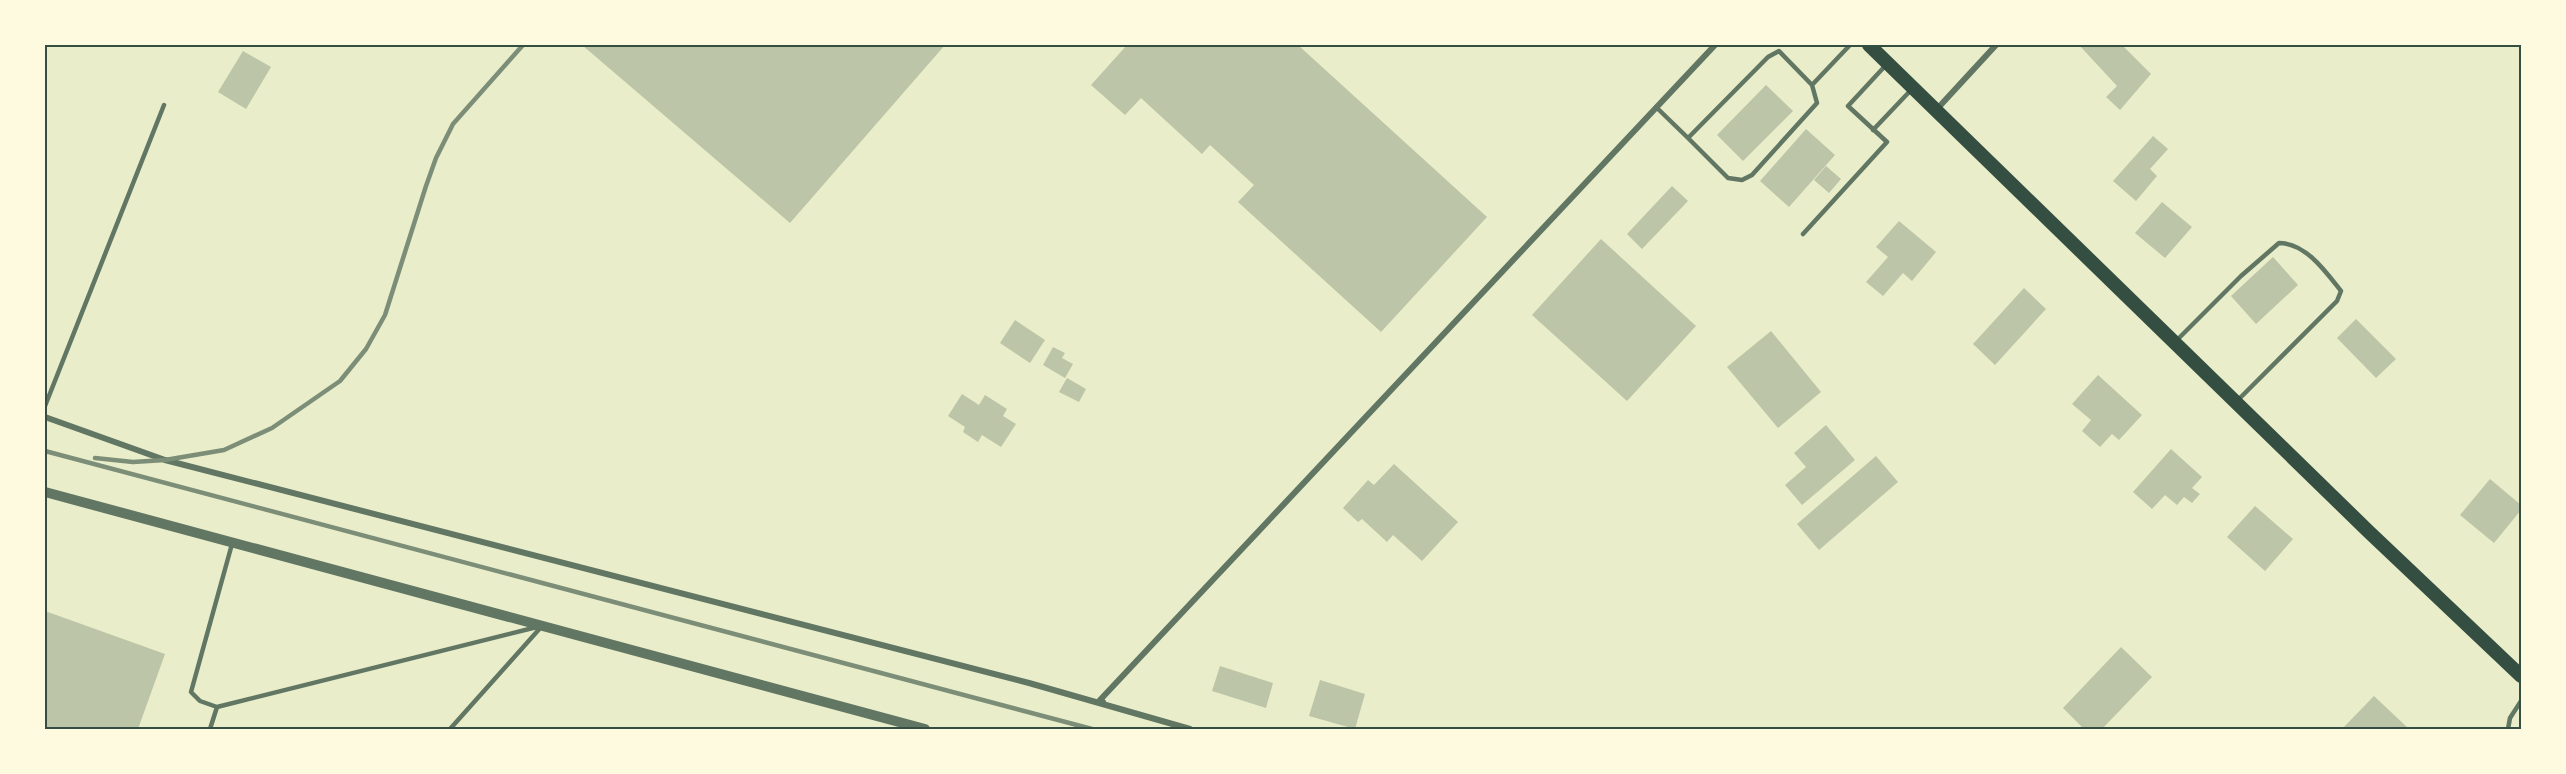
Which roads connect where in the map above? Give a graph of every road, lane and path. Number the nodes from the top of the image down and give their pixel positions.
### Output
1 (1714, 45) edge
2 (1850, 45) edge
3 (1869, 45) edge
4 (1996, 45) edge
5 (1888, 63) junction
6 (1812, 85) junction
7 (1914, 87) junction
8 (164, 105) dead end
9 (1656, 107) junction
10 (1937, 110) junction
11 (1874, 130) junction
12 (1688, 138) junction
13 (1803, 234) dead end
14 (2175, 342) junction
15 (2236, 402) junction
16 (45, 406) edge
17 (45, 417) edge
18 (45, 492) edge
19 (232, 543) junction
20 (542, 626) junction
21 (2521, 676) edge
22 (2521, 701) edge
23 (1108, 705) junction
24 (217, 707) junction
25 (210, 729) edge
26 (450, 729) edge
27 (924, 729) edge
28 (1190, 729) edge
29 (2508, 729) edge

1 - 9 street
2 - 6 lane
3 - 5 main road
4 - 10 street
5 - 7 main road
5 - 11 lane
6 - 12 lane
6 - 12 lane
7 - 10 main road
7 - 11 lane
8 - 16 lane
9 - 12 lane
9 - 23 street
10 - 14 main road
11 - 13 lane
14 - 15 main road
14 - 15 lane
15 - 21 main road
17 - 23 street
18 - 19 street
19 - 20 street
19 - 24 lane
20 - 24 lane
20 - 26 lane
20 - 27 street
22 - 29 lane
23 - 28 street
24 - 25 lane

